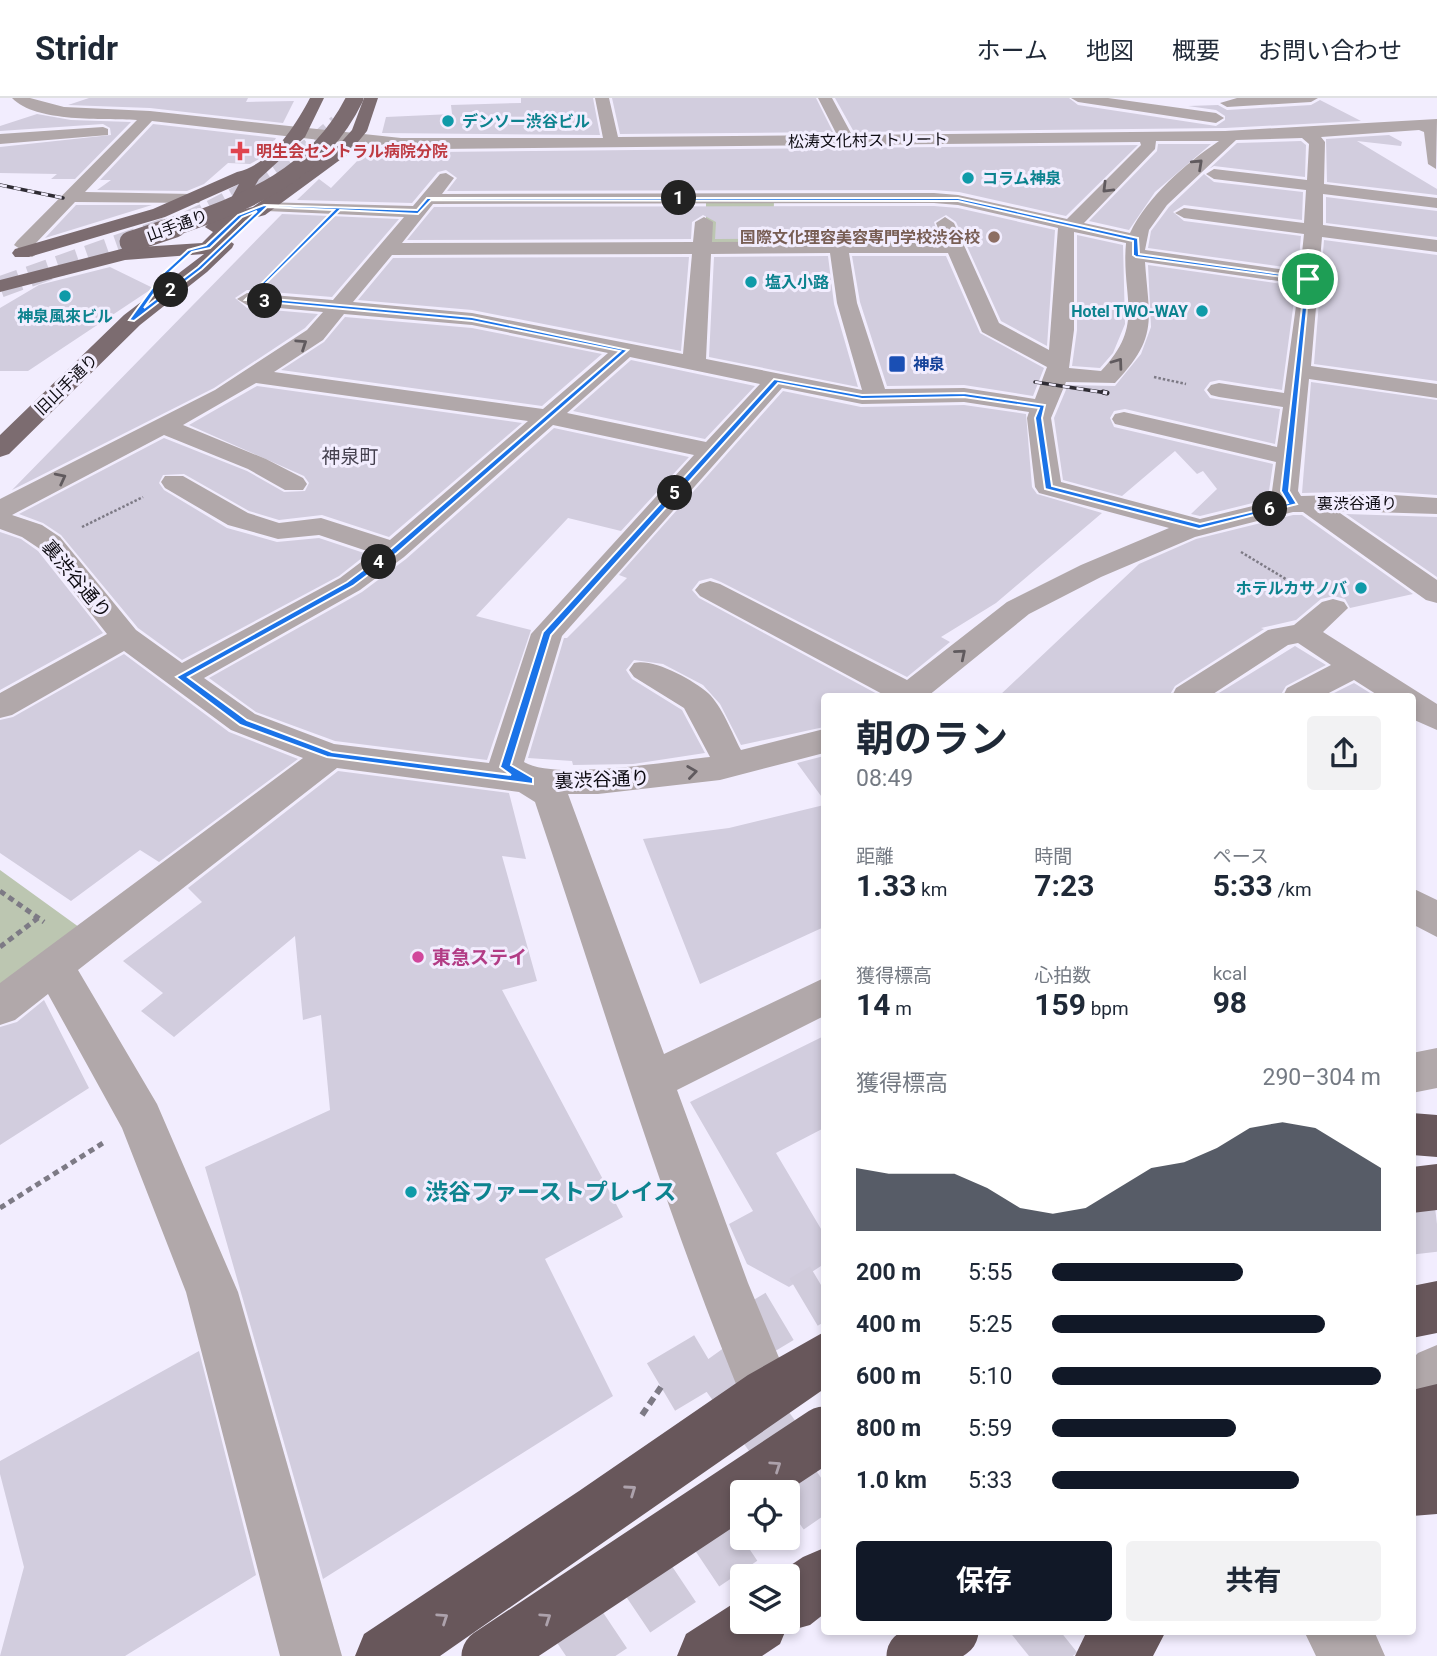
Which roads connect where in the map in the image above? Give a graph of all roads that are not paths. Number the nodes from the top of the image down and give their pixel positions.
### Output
1 (39, 98) edge
2 (162, 98) edge
3 (317, 98) edge
4 (337, 98) edge
5 (355, 98) edge
6 (371, 98) edge
7 (602, 98) edge
8 (825, 98) edge
9 (1079, 98) edge
10 (1311, 98) edge
11 (21, 99) edge
12 (1223, 100) edge
13 (0, 104) edge
14 (149, 116) junction
15 (1255, 124) junction
16 (225, 125) junction
17 (1429, 125) edge
18 (136, 130) junction
19 (299, 134) junction
20 (1306, 134) junction
21 (1225, 136) junction
22 (1147, 137) junction
23 (0, 139) edge
24 (353, 140) junction
25 (847, 140) junction
26 (612, 144) junction
27 (474, 145) junction
28 (1436, 164) edge
29 (1214, 173) dead end
30 (252, 176) junction
31 (704, 178) dead end
32 (1314, 187) junction
33 (72, 197) junction
34 (704, 198) junction
35 (934, 198) junction
36 (193, 199) junction
37 (1437, 202) edge
38 (424, 205) junction
39 (262, 208) junction
40 (1184, 213) dead end
41 (1070, 224) junction
42 (1312, 230) junction
43 (124, 239) junction
44 (1437, 246) edge
45 (956, 247) junction
46 (1136, 247) junction
47 (704, 248) junction
48 (839, 248) junction
49 (387, 249) junction
50 (32, 251) junction
51 (190, 251) junction
52 (0, 258) edge
53 (0, 267) edge
54 (0, 277) edge
55 (1308, 279) junction
56 (0, 286) edge
57 (247, 299) road end
58 (338, 308) junction
59 (132, 320) junction
60 (625, 350) junction
61 (694, 363) junction
62 (1058, 369) junction
63 (1300, 370) junction
64 (253, 376) junction
65 (776, 380) junction
66 (1219, 390) road end
67 (1437, 391) edge
68 (876, 398) junction
69 (1296, 402) junction
70 (1043, 407) junction
71 (549, 417) junction
72 (1124, 419) dead end
73 (162, 426) junction
74 (0, 449) edge
75 (712, 451) junction
76 (1289, 457) junction
77 (174, 482) road end
78 (294, 484) dead end
79 (1301, 504) junction
80 (1437, 506) edge
81 (0, 510) edge
82 (0, 520) edge
83 (1199, 527) junction
84 (394, 551) junction
85 (710, 590) dead end
86 (1437, 594) edge
87 (1333, 608) road end
88 (1303, 633) junction
89 (125, 637) junction
90 (1354, 666) junction
91 (645, 670) dead end
92 (181, 677) junction
93 (903, 693) edge
94 (913, 693) edge
95 (1193, 693) edge
96 (1304, 693) edge
97 (1397, 693) edge
98 (1416, 706) edge
99 (0, 707) edge
100 (1437, 719) edge
101 (821, 742) edge
102 (330, 755) junction
103 (732, 765) junction
104 (530, 781) junction
105 (1416, 906) edge
106 (1437, 921) edge
107 (54, 966) junction
108 (821, 997) edge
109 (0, 1007) edge
110 (1437, 1068) edge
111 (1416, 1072) edge
112 (650, 1082) junction
113 (1416, 1134) edge
114 (1437, 1136) edge
115 (1437, 1187) edge
116 (1416, 1190) edge
117 (1437, 1307) edge
118 (1416, 1311) edge
119 (821, 1361) edge
120 (1437, 1372) edge
121 (767, 1394) junction
122 (1416, 1396) edge
123 (1437, 1411) edge
124 (1416, 1417) edge
125 (821, 1436) edge
126 (1437, 1450) edge
127 (1416, 1458) edge
128 (1437, 1485) edge
129 (1416, 1487) edge
130 (821, 1580) edge
131 (800, 1594) edge
132 (740, 1634) edge
133 (945, 1635) edge
134 (1130, 1635) edge
135 (1338, 1635) edge
136 (311, 1656) edge
137 (386, 1656) edge
138 (489, 1656) edge
139 (708, 1656) edge
140 (914, 1656) edge
141 (1106, 1656) edge
142 (1354, 1656) edge

1 - 11 street
2 - 14 street
3 - 19 main road
4 - 43 main road, 山手通り
5 - 43 main road, 山手通り, bridge
6 - 24 main road
7 - 26 street
8 - 25 street
9 - 15 street
10 - 12 street
11 - 13 street
11 - 14 street
12 - 15 street
14 - 16 street
14 - 18 street
15 - 20 street, 松涛文化村ストリート
15 - 21 street, 松涛文化村ストリート
16 - 18 street
16 - 19 street, 松涛文化村ストリート
17 - 20 street, 松涛文化村ストリート
17 - 28 street
18 - 23 street
18 - 33 street
19 - 24 street, 松涛文化村ストリート
19 - 30 main road
20 - 32 street
21 - 22 street, 松涛文化村ストリート
46 -> 21 street
22 - 25 street, 松涛文化村ストリート
22 -> 41 street
24 - 27 street, 松涛文化村ストリート
24 - 39 main road
25 - 26 street, 松涛文化村ストリート
26 - 27 street, 松涛文化村ストリート
27 - 38 street
29 - 32 street
30 - 36 main road
30 - 51 main road
31 - 34 street
32 - 37 street
32 - 42 street
33 - 36 street
33 - 50 street
34 - 35 street
34 - 38 street
34 - 47 street
35 - 41 street
35 - 45 street
36 - 50 main road
38 - 39 street
38 - 49 street
39 - 51 main road
39 - 59 main road, 旧山手通り
40 - 42 street
41 - 46 street
41 - 62 street
42 - 44 street
42 - 55 street
43 - 53 main road, 山手通り
43 - 54 main road, 山手通り
45 - 48 street
45 - 62 street
46 - 55 street
62 -> 46 street
47 - 48 street
47 - 49 street
47 - 61 street
48 - 68 street
49 - 58 street
50 - 52 main road
51 - 56 main road
51 - 59 main road, 旧山手通り
55 - 63 street
57 - 58 street
58 - 60 street
64 -> 58 street
59 - 74 main road, 旧山手通り
60 - 61 street
60 - 71 street
61 - 65 street
62 - 70 street
63 - 67 street
63 - 69 street
64 - 71 street
64 - 73 street
65 - 68 street
65 - 75 street
66 - 69 street
68 - 70 street
69 - 76 street
70 - 83 street
71 - 75 street
71 - 84 street
72 - 76 street
73 - 78 street
81 -> 73 street
75 - 104 street
76 - 79 street
77 - 84 street
79 - 80 street, 裏渋谷通り
79 - 83 street, 裏渋谷通り
79 - 86 street
82 - 89 street, 裏渋谷通り
94 -> 83 street, 裏渋谷通り
84 - 92 street
85 - 93 street
87 - 88 street
88 - 90 street
88 - 95 street
89 - 92 street, 裏渋谷通り
89 - 99 street
90 - 96 street
90 - 97 street
91 - 103 street
92 - 102 street, 裏渋谷通り
98 - 100 street
101 - 103 street, 裏渋谷通り
102 - 104 street, 裏渋谷通り
102 - 107 street
104 -> 103 street, 裏渋谷通り
104 - 112 street
105 - 106 street
107 - 109 street
107 - 136 street
108 - 112 street
110 - 111 street
112 - 121 street
113 - 114 highway
115 - 116 highway
117 - 118 highway
119 - 121 highway
120 - 122 street
137 -> 121 highway
123 - 124 highway
138 -> 125 highway, bridge
126 - 127 highway
128 - 129 highway
130 - 131 highway
132 - 139 highway
133 - 140 highway, bridge
134 - 141 highway
135 - 142 street

